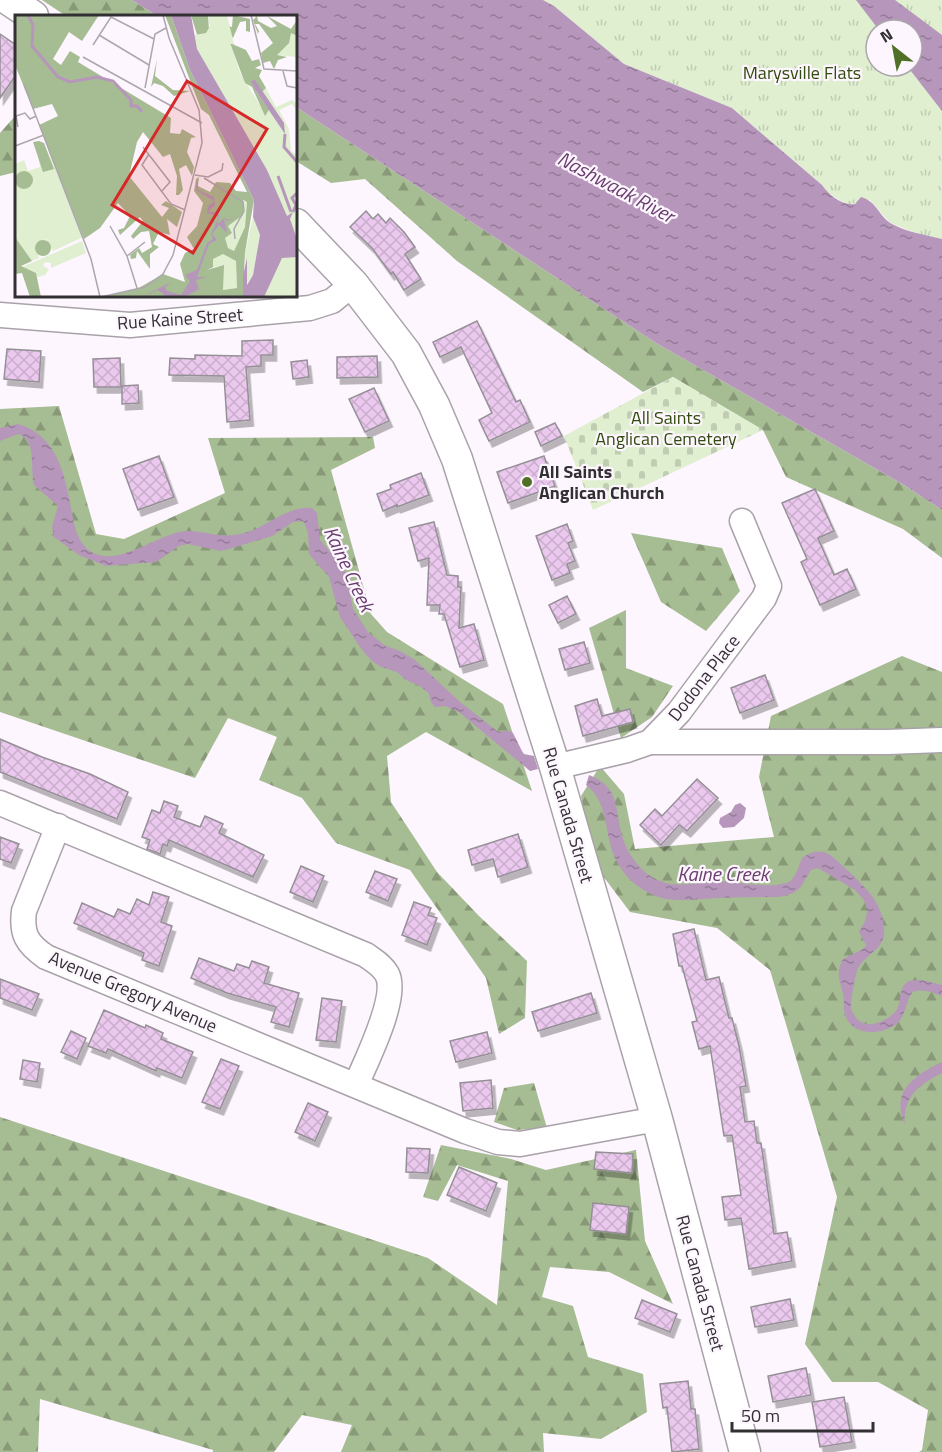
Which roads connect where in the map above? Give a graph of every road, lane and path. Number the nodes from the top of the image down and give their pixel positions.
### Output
1 (9, 0) edge
2 (32, 15) edge
3 (297, 225) edge
4 (353, 284) junction
5 (0, 315) edge
6 (742, 521) dead end
7 (942, 740) edge
8 (650, 742) junction
9 (555, 767) junction
10 (0, 803) edge
11 (58, 826) junction
12 (356, 1085) junction
13 (657, 1119) junction
14 (745, 1452) edge

1 - 2 main road
3 - 4 main road, Rue Canada Street
4 - 5 street, Rue Kaine Street
4 - 9 main road, Rue Canada Street
6 - 8 street, Dodona Place
7 - 8 street
8 - 9 street, Dodona Place
9 - 13 main road, Rue Canada Street
10 - 11 street
11 - 12 street
11 - 12 street, Avenue Gregory Avenue
12 - 13 street, Avenue Gregory Avenue
13 - 14 main road, Rue Canada Street

